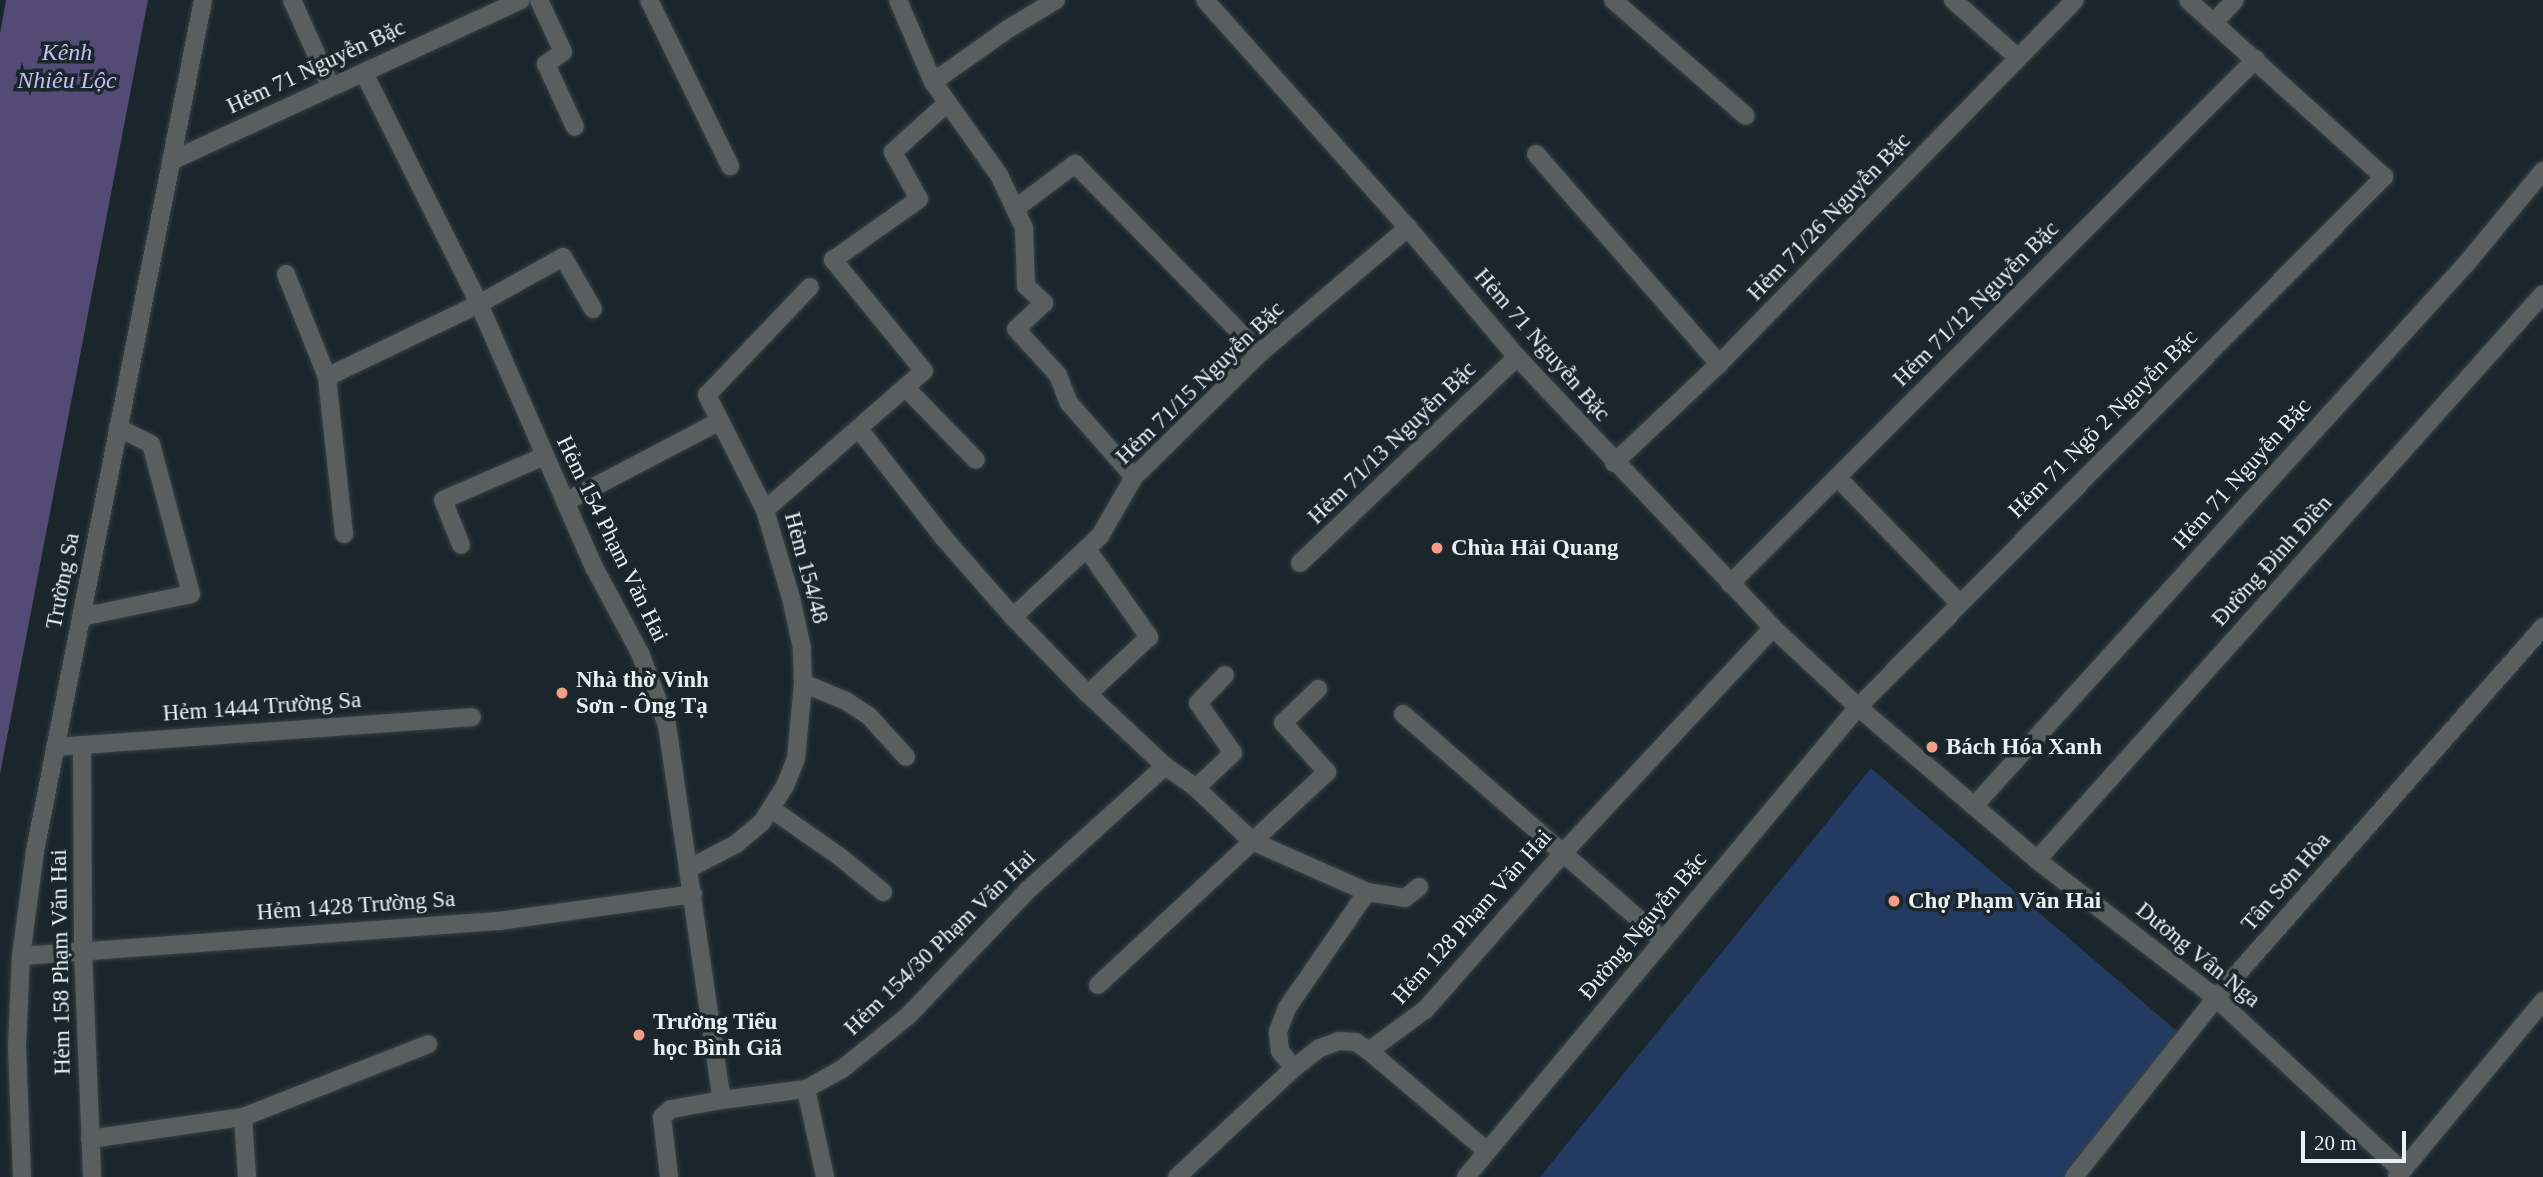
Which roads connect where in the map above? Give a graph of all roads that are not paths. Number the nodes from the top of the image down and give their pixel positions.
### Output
1 (203, 0) edge
2 (292, 0) edge
3 (521, 0) edge
4 (538, 0) edge
5 (649, 0) edge
6 (898, 0) edge
7 (1056, 0) edge
8 (1205, 0) edge
9 (1613, 0) edge
10 (1953, 0) edge
11 (2075, 0) edge
12 (2188, 0) edge
13 (2235, 0) edge
14 (502, 4) edge
15 (2214, 22) junction
16 (2018, 58) junction
17 (2256, 59) junction
18 (364, 73) junction
19 (933, 82) junction
20 (331, 87) junction
21 (947, 103) junction
22 (1746, 116) dead end
23 (575, 127) dead end
24 (1536, 154) dead end
25 (171, 161) junction
26 (730, 166) dead end
27 (2543, 171) edge
28 (1016, 208) junction
29 (1408, 228) junction
30 (286, 274) dead end
31 (810, 287) dead end
32 (2543, 294) edge
33 (479, 304) junction
34 (593, 309) dead end
35 (1260, 353) junction
36 (1517, 357) junction
37 (1719, 364) junction
38 (327, 377) junction
39 (906, 388) junction
40 (720, 421) junction
41 (118, 428) junction
42 (859, 429) junction
43 (544, 456) junction
44 (976, 460) dead end
45 (1614, 463) junction
46 (1135, 477) junction
47 (1838, 478) junction
48 (565, 502) junction
49 (765, 510) junction
50 (344, 534) dead end
51 (461, 545) dead end
52 (1087, 549) junction
53 (1300, 564) dead end
54 (1730, 584) junction
55 (1959, 603) junction
56 (81, 617) junction
57 (1013, 617) junction
58 (2543, 626) edge
59 (1773, 628) junction
60 (1225, 675) dead end
61 (803, 683) junction
62 (1318, 689) dead end
63 (1088, 694) junction
64 (1858, 707) junction
65 (1403, 714) dead end
66 (472, 717) dead end
67 (82, 745) junction
68 (55, 747) junction
69 (906, 757) dead end
70 (1165, 766) junction
71 (1196, 788) junction
72 (1973, 806) junction
73 (773, 810) junction
74 (1252, 841) junction
75 (1562, 854) junction
76 (2036, 860) junction
77 (690, 868) junction
78 (1419, 887) dead end
79 (883, 892) dead end
80 (1367, 892) junction
81 (693, 894) junction
82 (1663, 940) junction
83 (83, 950) junction
84 (21, 956) junction
85 (1098, 985) dead end
86 (2216, 998) junction
87 (2543, 1001) edge
88 (428, 1044) dead end
89 (1369, 1051) junction
90 (1294, 1068) junction
91 (806, 1089) junction
92 (722, 1100) junction
93 (243, 1117) junction
94 (90, 1139) junction
95 (1487, 1152) junction
96 (2399, 1174) edge
97 (22, 1177) edge
98 (92, 1177) edge
99 (247, 1177) edge
100 (669, 1177) edge
101 (825, 1177) edge
102 (1177, 1177) edge
103 (1466, 1177) edge
104 (2074, 1177) edge

1 - 25 street, Trường Sa
2 - 20 street
3 - 14 street, Hẻm 71 Nguyễn Bặc
4 - 23 street
5 - 26 street
6 - 19 street
7 - 19 street
8 - 29 street, Hẻm 71 Nguyễn Bặc
9 - 22 street
10 - 16 street
11 - 16 street, Hẻm 71/26 Nguyễn Bặc
12 - 15 street
13 - 15 street
14 - 18 street, Hẻm 71 Nguyễn Bặc
15 - 17 street
16 - 37 street, Hẻm 71/26 Nguyễn Bặc
17 - 47 street, Hẻm 71/12 Nguyễn Bặc
17 - 55 street, Hẻm 71 Ngõ 2 Nguyễn Bặc
18 - 20 street, Hẻm 71 Nguyễn Bặc
18 - 33 street, Hẻm 154 Phạm Văn Hai
19 - 21 street
20 - 25 street, Hẻm 71 Nguyễn Bặc
21 - 28 street
21 - 39 street
24 - 37 street
25 - 41 street, Trường Sa
27 - 72 street, Hẻm 71 Nguyễn Bặc
28 - 35 street
28 - 46 street
29 - 35 street, Hẻm 71/15 Nguyễn Bặc
29 - 36 street, Hẻm 71 Nguyễn Bặc
30 - 38 street
31 - 40 street, Hẻm 154/48
32 - 76 street, Đường Đinh Điền
33 - 34 street
33 - 38 street
33 - 43 street, Hẻm 154 Phạm Văn Hai
35 - 46 street, Hẻm 71/15 Nguyễn Bặc
36 - 45 street, Hẻm 71 Nguyễn Bặc
36 - 53 street, Hẻm 71/13 Nguyễn Bặc
37 - 45 street, Hẻm 71/26 Nguyễn Bặc
38 - 50 street
39 - 42 street
39 - 44 street
40 - 48 street
40 - 49 street, Hẻm 154/48
41 - 56 street, Trường Sa
41 - 56 street
42 - 49 street
42 - 57 street
43 - 48 street, Hẻm 154 Phạm Văn Hai
43 - 51 street
45 - 54 street, Hẻm 71 Nguyễn Bặc
46 - 52 street, Hẻm 71/15 Nguyễn Bặc
47 - 54 street, Hẻm 71/12 Nguyễn Bặc
47 - 55 street
48 - 77 street, Hẻm 154 Phạm Văn Hai
49 - 61 street, Hẻm 154/48
52 - 57 street, Hẻm 71/15 Nguyễn Bặc
52 - 63 street
54 - 59 street, Hẻm 71 Nguyễn Bặc
55 - 64 street, Hẻm 71 Ngõ 2 Nguyễn Bặc
56 - 68 street, Trường Sa
57 - 63 street
58 - 86 street, Tân Sơn Hòa
59 - 64 street, Hẻm 71 Nguyễn Bặc
59 - 75 street, Hẻm 128 Phạm Văn Hai
60 - 71 street
61 - 69 street
61 - 73 street, Hẻm 154/48
62 - 74 street
63 - 70 street
64 - 72 street, Dương Vân Nga
64 - 82 street, Đường Nguyễn Bặc
65 - 75 street
66 - 67 street, Hẻm 1444 Trường Sa
67 - 68 street, Hẻm 1444 Trường Sa
67 - 83 street, Hẻm 158 Phạm Văn Hai
68 - 84 street, Trường Sa
70 - 71 street
70 - 91 street, Hẻm 154/30 Phạm Văn Hai
71 - 74 street
72 - 76 street, Dương Vân Nga
73 - 77 street, Hẻm 154/48
73 - 79 street
74 - 80 street
74 - 85 street
75 - 82 street
75 - 89 street, Hẻm 128 Phạm Văn Hai
76 - 86 street, Dương Vân Nga
77 - 81 street, Hẻm 154 Phạm Văn Hai
78 - 80 street
80 - 90 street
81 - 83 street, Hẻm 1428 Trường Sa
81 - 92 street, Hẻm 154 Phạm Văn Hai
82 - 95 street, Đường Nguyễn Bặc
83 - 84 street, Hẻm 1428 Trường Sa
83 - 94 street, Hẻm 158 Phạm Văn Hai
84 - 97 street, Trường Sa
86 - 96 street, Dương Vân Nga
86 - 104 street, Tân Sơn Hòa
87 - 96 street
88 - 93 street
89 - 90 street
89 - 95 street
90 - 102 street
91 - 92 street, Hẻm 154/30 Phạm Văn Hai
91 - 101 street
92 - 100 street
93 - 94 street
93 - 99 street
94 - 98 street, Hẻm 158 Phạm Văn Hai
95 - 103 street, Đường Nguyễn Bặc

